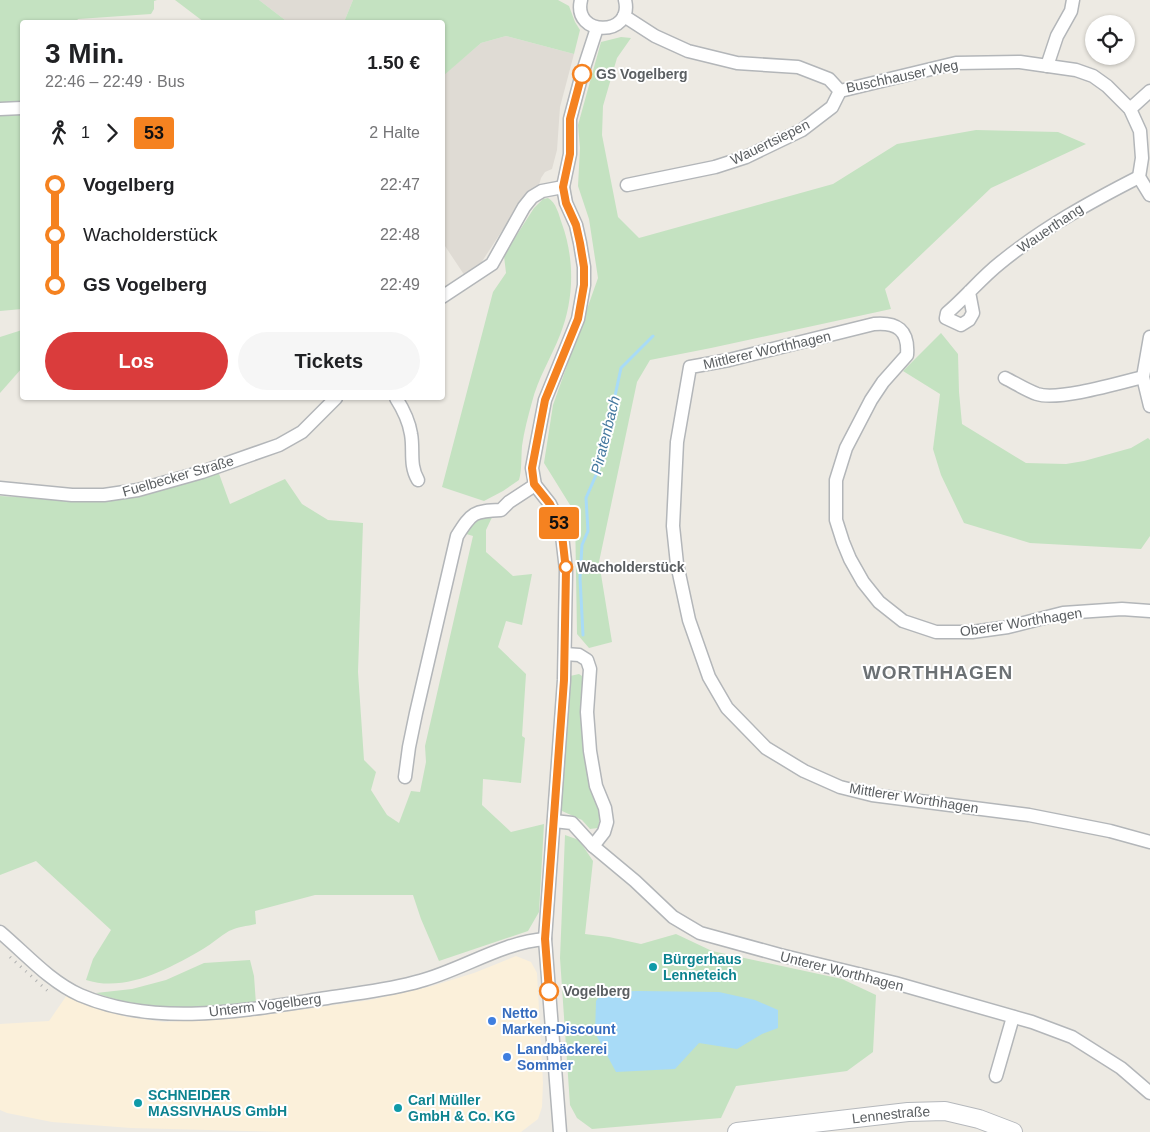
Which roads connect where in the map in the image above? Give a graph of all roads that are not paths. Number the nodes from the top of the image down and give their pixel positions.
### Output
1 (581, 0) edge
2 (625, 0) edge
3 (1073, 0) edge
4 (624, 16) junction
5 (597, 28) junction
6 (1048, 66) junction
7 (840, 91) junction
8 (1150, 91) edge
9 (20, 108) edge
10 (1130, 109) junction
11 (0, 110) edge
12 (1139, 177) junction
13 (627, 185) dead end
14 (563, 187) junction
15 (1150, 195) edge
16 (969, 292) dead end
17 (445, 296) edge
18 (1150, 337) edge
19 (907, 355) joint
20 (1143, 377) junction
21 (1005, 378) dead end
22 (334, 400) edge
23 (397, 400) edge
24 (1150, 406) edge
25 (418, 480) dead end
26 (534, 484) junction
27 (0, 488) edge
28 (1150, 611) edge
29 (565, 654) junction
30 (405, 777) dead end
31 (554, 821) junction
32 (1150, 842) edge
33 (593, 846) junction
34 (0, 932) edge
35 (545, 939) junction
36 (1013, 1016) junction
37 (996, 1076) dead end
38 (1150, 1093) edge
39 (560, 1132) edge
40 (738, 1132) edge
41 (1013, 1132) edge

1 - 5 street
2 - 4 street
3 - 6 street
4 - 5 street
4 - 7 street, Buschhauser Weg
5 - 14 street
6 - 7 street, Buschhauser Weg
6 - 10 street, Buschhauser Weg
7 - 13 street, Wauertsiepen
8 - 10 street
9 - 11 street
10 - 12 street, Buschhauser Weg
12 - 15 street
12 - 16 street, Wauerthang
14 - 17 street
14 - 26 street
18 - 20 street
19 - 28 street, Oberer Worthhagen
19 - 32 street, Mittlerer Worthhagen
20 - 21 street
20 - 24 street
22 - 27 street, Fuelbecker Straße
23 - 25 street
26 - 29 street
26 - 30 street
29 - 31 street
29 - 33 street
31 - 33 street, Unterer Worthhagen
31 - 35 street
33 - 36 street, Unterer Worthhagen
34 - 35 street, Unterm Vogelberg
35 - 39 street
36 - 37 street
36 - 38 street, Unterer Worthhagen
40 - 41 main road, Lennestraße

